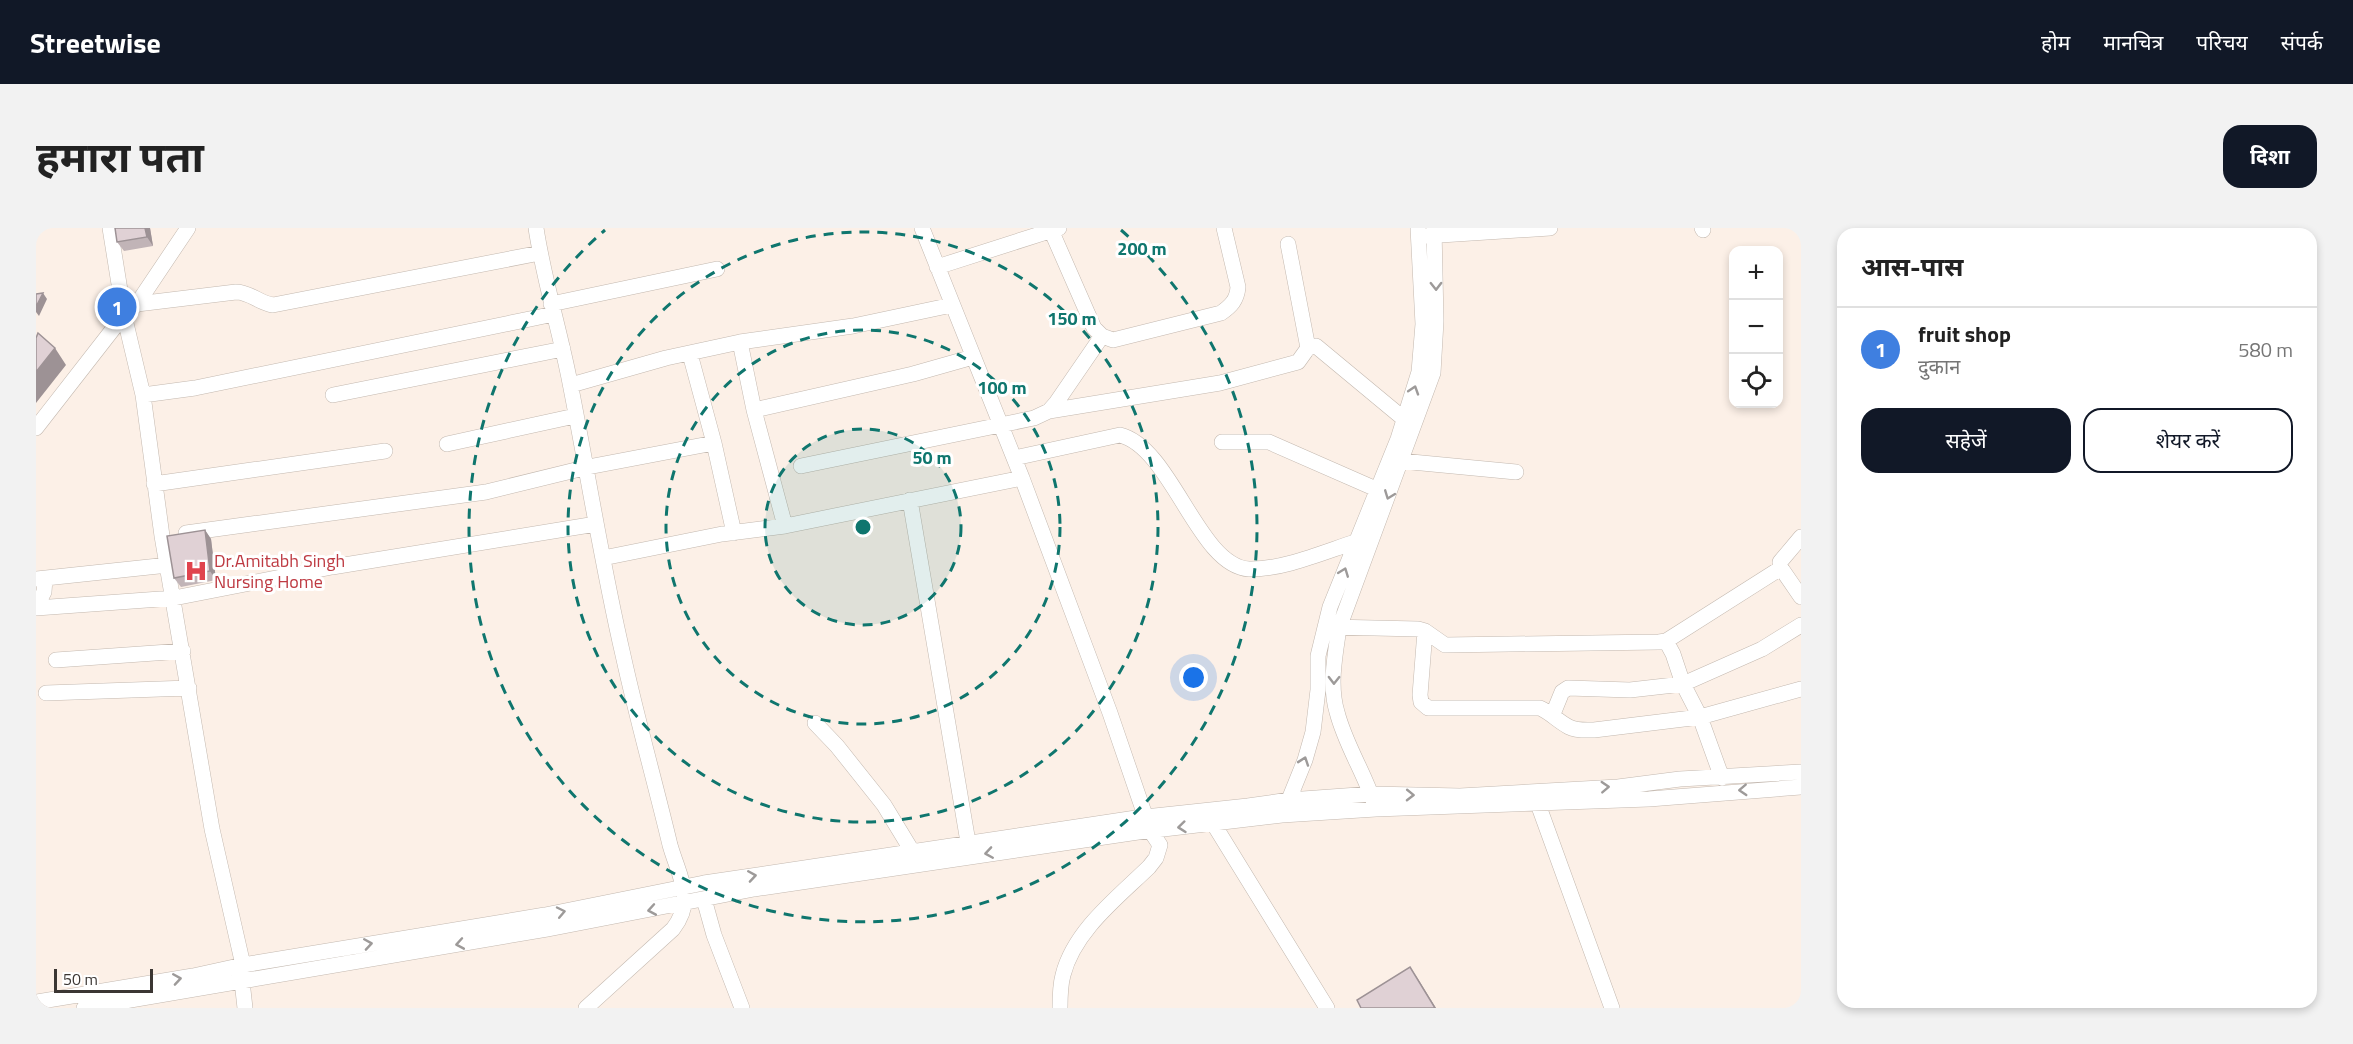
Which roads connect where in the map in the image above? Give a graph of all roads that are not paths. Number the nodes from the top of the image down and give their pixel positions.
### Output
1 (110, 228) edge
2 (188, 228) edge
3 (536, 228) edge
4 (922, 228) edge
5 (1224, 228) edge
6 (1550, 228) edge
7 (1055, 229) edge
8 (1418, 232) edge
9 (1434, 232) edge
10 (1288, 244) dead end
11 (540, 253) junction
12 (938, 267) junction
13 (717, 269) dead end
14 (137, 304) junction
15 (952, 304) junction
16 (552, 309) junction
17 (124, 315) junction
18 (1102, 336) junction
19 (740, 342) junction
20 (1308, 348) junction
21 (563, 349) junction
22 (690, 354) junction
23 (973, 357) junction
24 (571, 385) junction
25 (143, 394) junction
26 (333, 395) dead end
27 (754, 410) junction
28 (1048, 411) junction
29 (575, 416) junction
30 (1404, 419) junction
31 (1001, 426) junction
32 (36, 428) edge
33 (1222, 442) dead end
34 (714, 443) junction
35 (447, 444) dead end
36 (385, 451) dead end
37 (1014, 458) junction
38 (1401, 461) junction
39 (801, 466) dead end
40 (588, 467) junction
41 (1516, 472) dead end
42 (1022, 478) junction
43 (154, 484) junction
44 (1376, 489) junction
45 (910, 500) junction
46 (596, 524) junction
47 (785, 526) junction
48 (734, 533) junction
49 (162, 536) junction
50 (1801, 537) edge
51 (1355, 542) junction
52 (603, 558) junction
53 (168, 565) junction
54 (1781, 568) junction
55 (40, 579) edge
56 (1801, 597) edge
57 (174, 598) junction
58 (36, 608) edge
59 (1801, 625) edge
60 (1332, 628) junction
61 (1425, 631) junction
62 (1666, 641) junction
63 (183, 651) junction
64 (56, 660) dead end
65 (1683, 684) junction
66 (189, 688) junction
67 (1801, 689) edge
68 (46, 693) dead end
69 (1553, 714) junction
70 (1700, 717) junction
71 (815, 723) dead end
72 (1801, 772) edge
73 (1722, 778) junction
74 (1801, 787) edge
75 (1289, 800) junction
76 (1374, 802) junction
77 (1538, 804) junction
78 (1282, 815) junction
79 (1148, 824) junction
80 (1213, 824) junction
81 (968, 842) junction
82 (912, 851) junction
83 (684, 886) junction
84 (704, 899) junction
85 (685, 903) junction
86 (243, 965) junction
87 (242, 981) junction
88 (42, 1004) edge
89 (84, 1008) edge
90 (245, 1008) edge
91 (586, 1008) edge
92 (742, 1008) edge
93 (1060, 1008) edge
94 (1327, 1008) edge
95 (1612, 1008) edge

1 - 17 street
2 - 14 street
3 - 11 street
4 - 12 street
5 - 18 street
6 - 9 street
7 - 12 street
7 - 18 street
8 - 9 street
30 -> 8 street
9 -> 38 street
10 - 20 street
11 - 14 street
11 - 16 street
12 - 15 street
13 - 16 street
14 - 17 street
15 - 19 street
15 - 23 street
16 - 21 street
16 - 25 street
17 - 25 street
17 - 32 street
18 - 28 street
19 - 22 street
19 - 27 street
20 - 28 street
20 - 30 street
21 - 24 street
21 - 26 street
22 - 24 street
22 - 34 street
23 - 27 street
23 - 31 street
24 - 29 street
25 - 43 street
27 - 47 street
28 - 31 street
29 - 35 street
29 - 40 street
30 - 44 street
31 - 37 street
31 - 39 street
33 - 44 street
34 - 40 street
34 - 48 street
36 - 43 street
37 - 42 street
37 - 51 street
38 - 41 street
38 -> 60 street
40 - 46 street
40 - 49 street
42 - 45 street
42 - 79 street
43 - 49 street
44 - 51 street
45 - 47 street
45 - 81 street
46 - 52 street
46 - 57 street
47 - 48 street
48 - 52 street
49 - 53 street
50 - 54 street
60 -> 51 street
52 - 83 street
53 - 55 street
53 - 57 street
54 - 56 street
54 - 62 street
55 - 58 street
57 - 58 street
57 - 63 street
59 - 65 street
60 - 61 street
75 -> 60 street
60 -> 76 street
61 - 62 street
61 - 69 street
62 - 65 street
63 - 64 street
63 - 66 street
65 - 69 street
65 - 70 street
66 - 68 street
66 - 86 street
67 - 70 street
69 - 70 street
70 - 73 street
71 - 82 street
72 - 73 street
76 -> 73 street
74 -> 77 street
75 - 76 street
75 - 78 street
75 - 79 street
76 - 77 street
76 - 78 street
77 - 95 street
78 - 80 street
80 -> 79 street
79 - 81 street
79 -> 84 street
79 - 93 street
80 - 94 street
81 - 82 street
83 -> 82 street
83 - 85 street
86 -> 83 street
84 - 85 street
84 - 92 street
85 -> 87 street
85 - 91 street
86 - 87 street
88 -> 86 street
87 - 89 street
87 - 90 street

